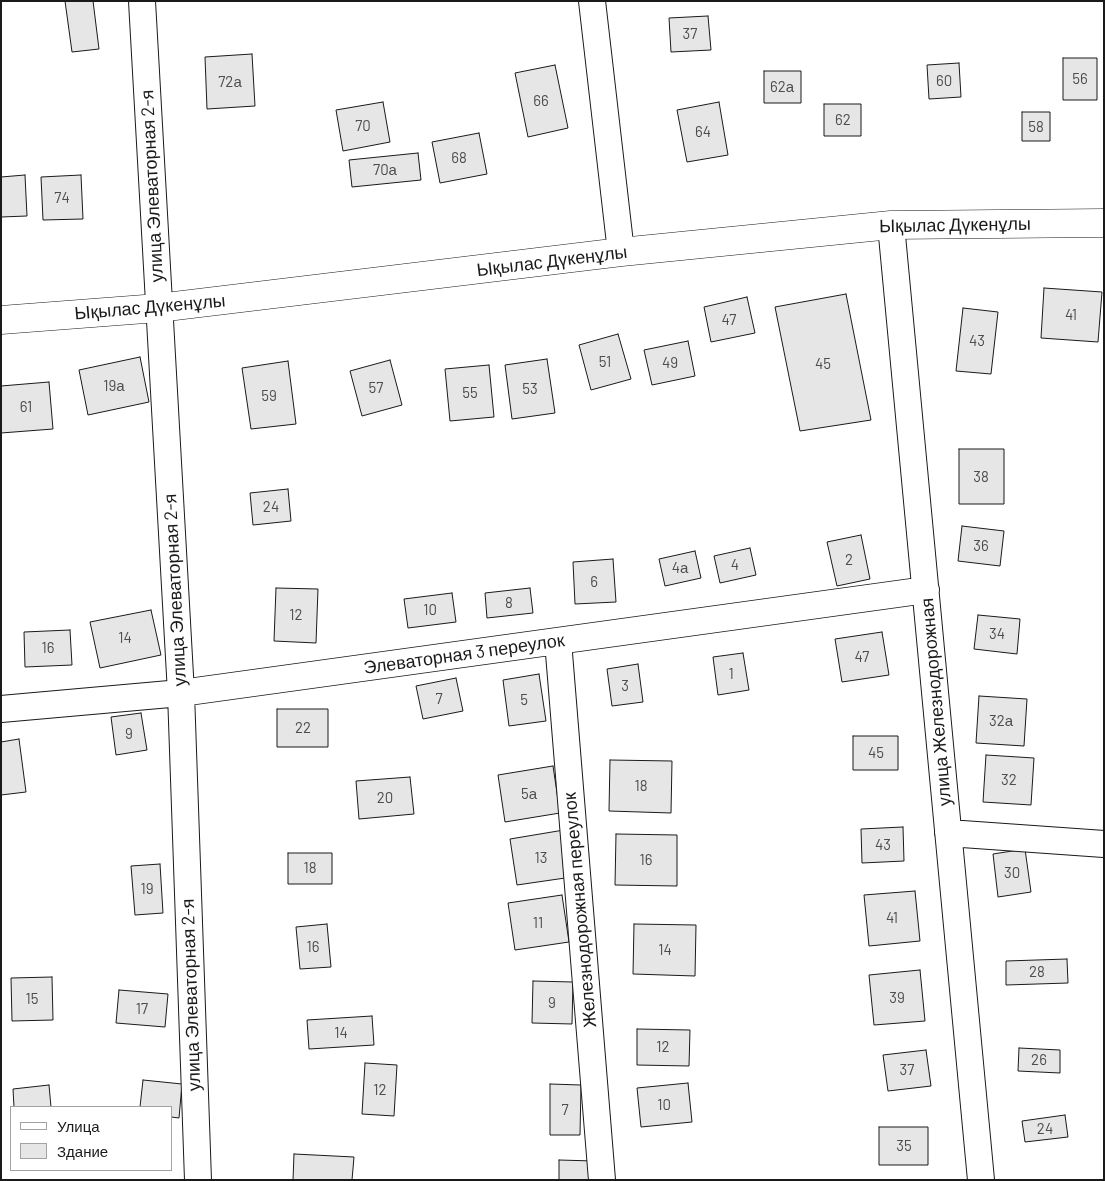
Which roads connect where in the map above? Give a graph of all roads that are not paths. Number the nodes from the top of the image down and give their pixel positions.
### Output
1 (142, 1) edge
2 (592, 1) edge
3 (1104, 223) edge
4 (891, 225) junction
5 (621, 252) junction
6 (158, 308) junction
7 (1, 320) edge
8 (926, 590) junction
9 (558, 641) junction
10 (181, 694) junction
11 (1, 709) edge
12 (948, 833) junction
13 (1104, 844) edge
14 (198, 1180) edge
15 (602, 1180) edge
16 (981, 1180) edge

1 - 6 street, улица Элеваторная 2-я
2 - 5 street
3 - 4 street, Ықылас Дүкенұлы
4 - 5 street, Ықылас Дүкенұлы
4 - 8 street, улица Железнодорожная
5 - 6 street, Ықылас Дүкенұлы
6 - 7 street, Ықылас Дүкенұлы
6 - 10 street, улица Элеваторная 2-я
8 - 9 street, Элеваторная 3 переулок
8 - 12 street, улица Железнодорожная
9 - 10 street, Элеваторная 3 переулок
9 - 15 street, Железнодорожная переулок
10 - 11 street, Элеваторная 3 переулок
10 - 14 street, улица Элеваторная 2-я
12 - 13 street
12 - 16 street, улица Железнодорожная

